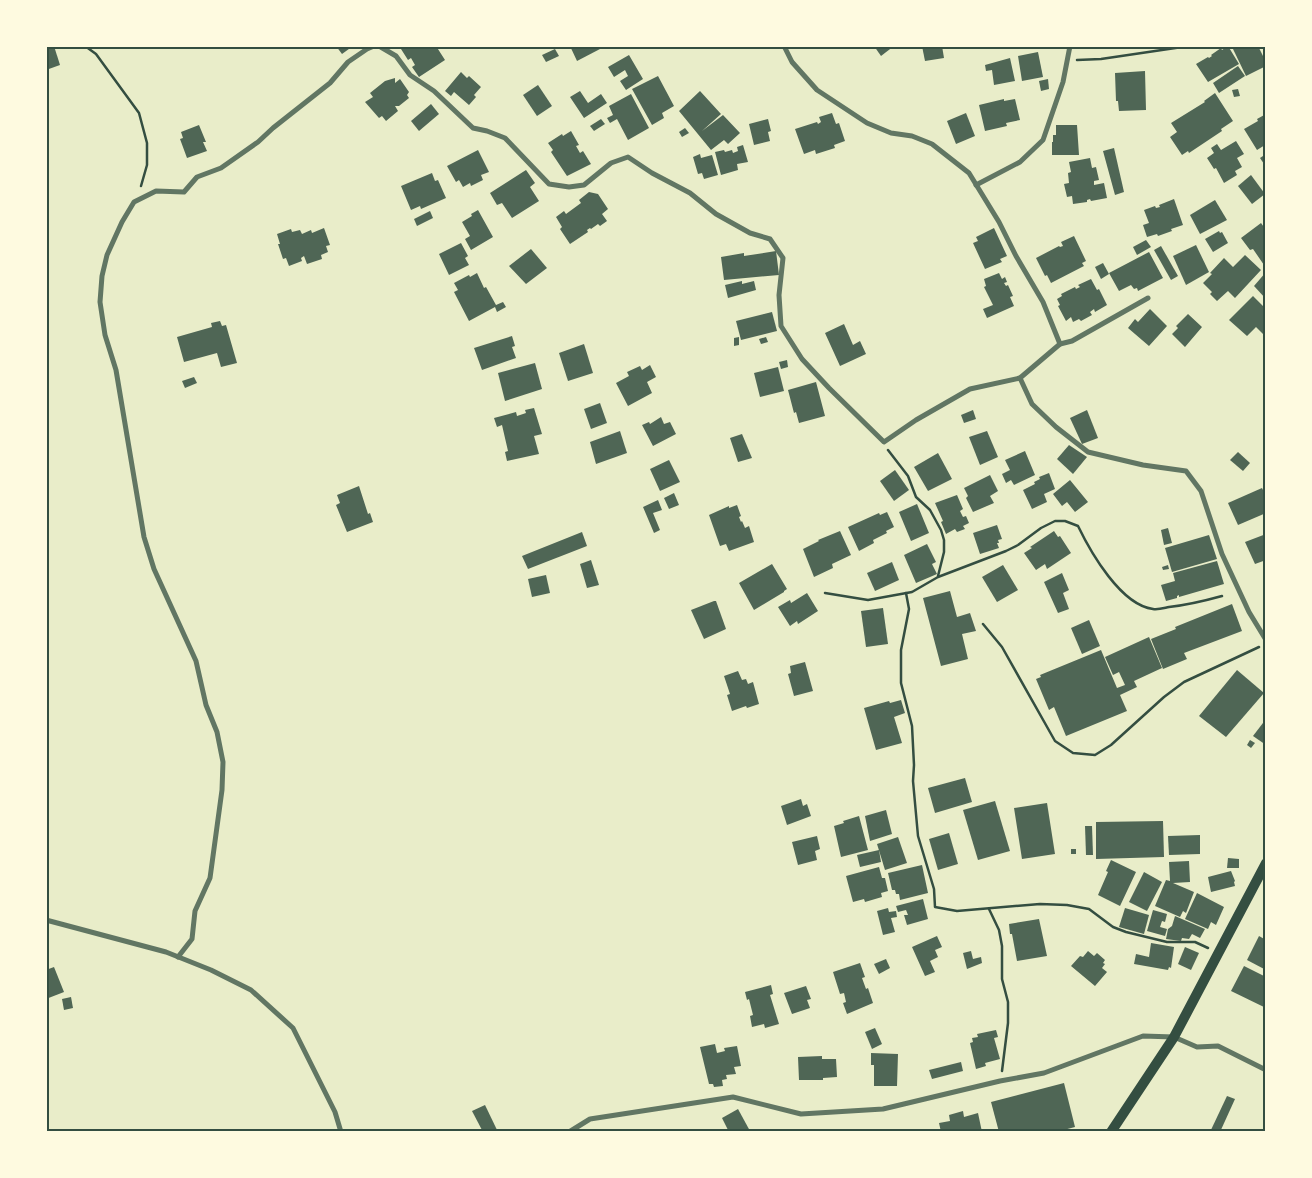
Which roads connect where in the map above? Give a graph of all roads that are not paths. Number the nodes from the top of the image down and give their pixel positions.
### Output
1 (374, 46) edge
2 (379, 46) edge
3 (784, 46) edge
4 (1070, 46) edge
5 (976, 185) junction
6 (1148, 298) dead end
7 (1060, 344) junction
8 (1020, 378) junction
9 (1266, 640) edge
10 (1266, 863) edge
11 (46, 920) edge
12 (178, 957) junction
13 (1174, 1036) junction
14 (1266, 1070) edge
15 (341, 1132) edge
16 (569, 1132) edge
17 (1111, 1132) edge

1 - 12 street
2 - 8 street
3 - 5 street
4 - 5 street
5 - 7 street
6 - 7 street
7 - 8 street
8 - 9 street
10 - 13 main road
11 - 12 street
12 - 15 street
13 - 14 street
13 - 16 street
13 - 17 main road

